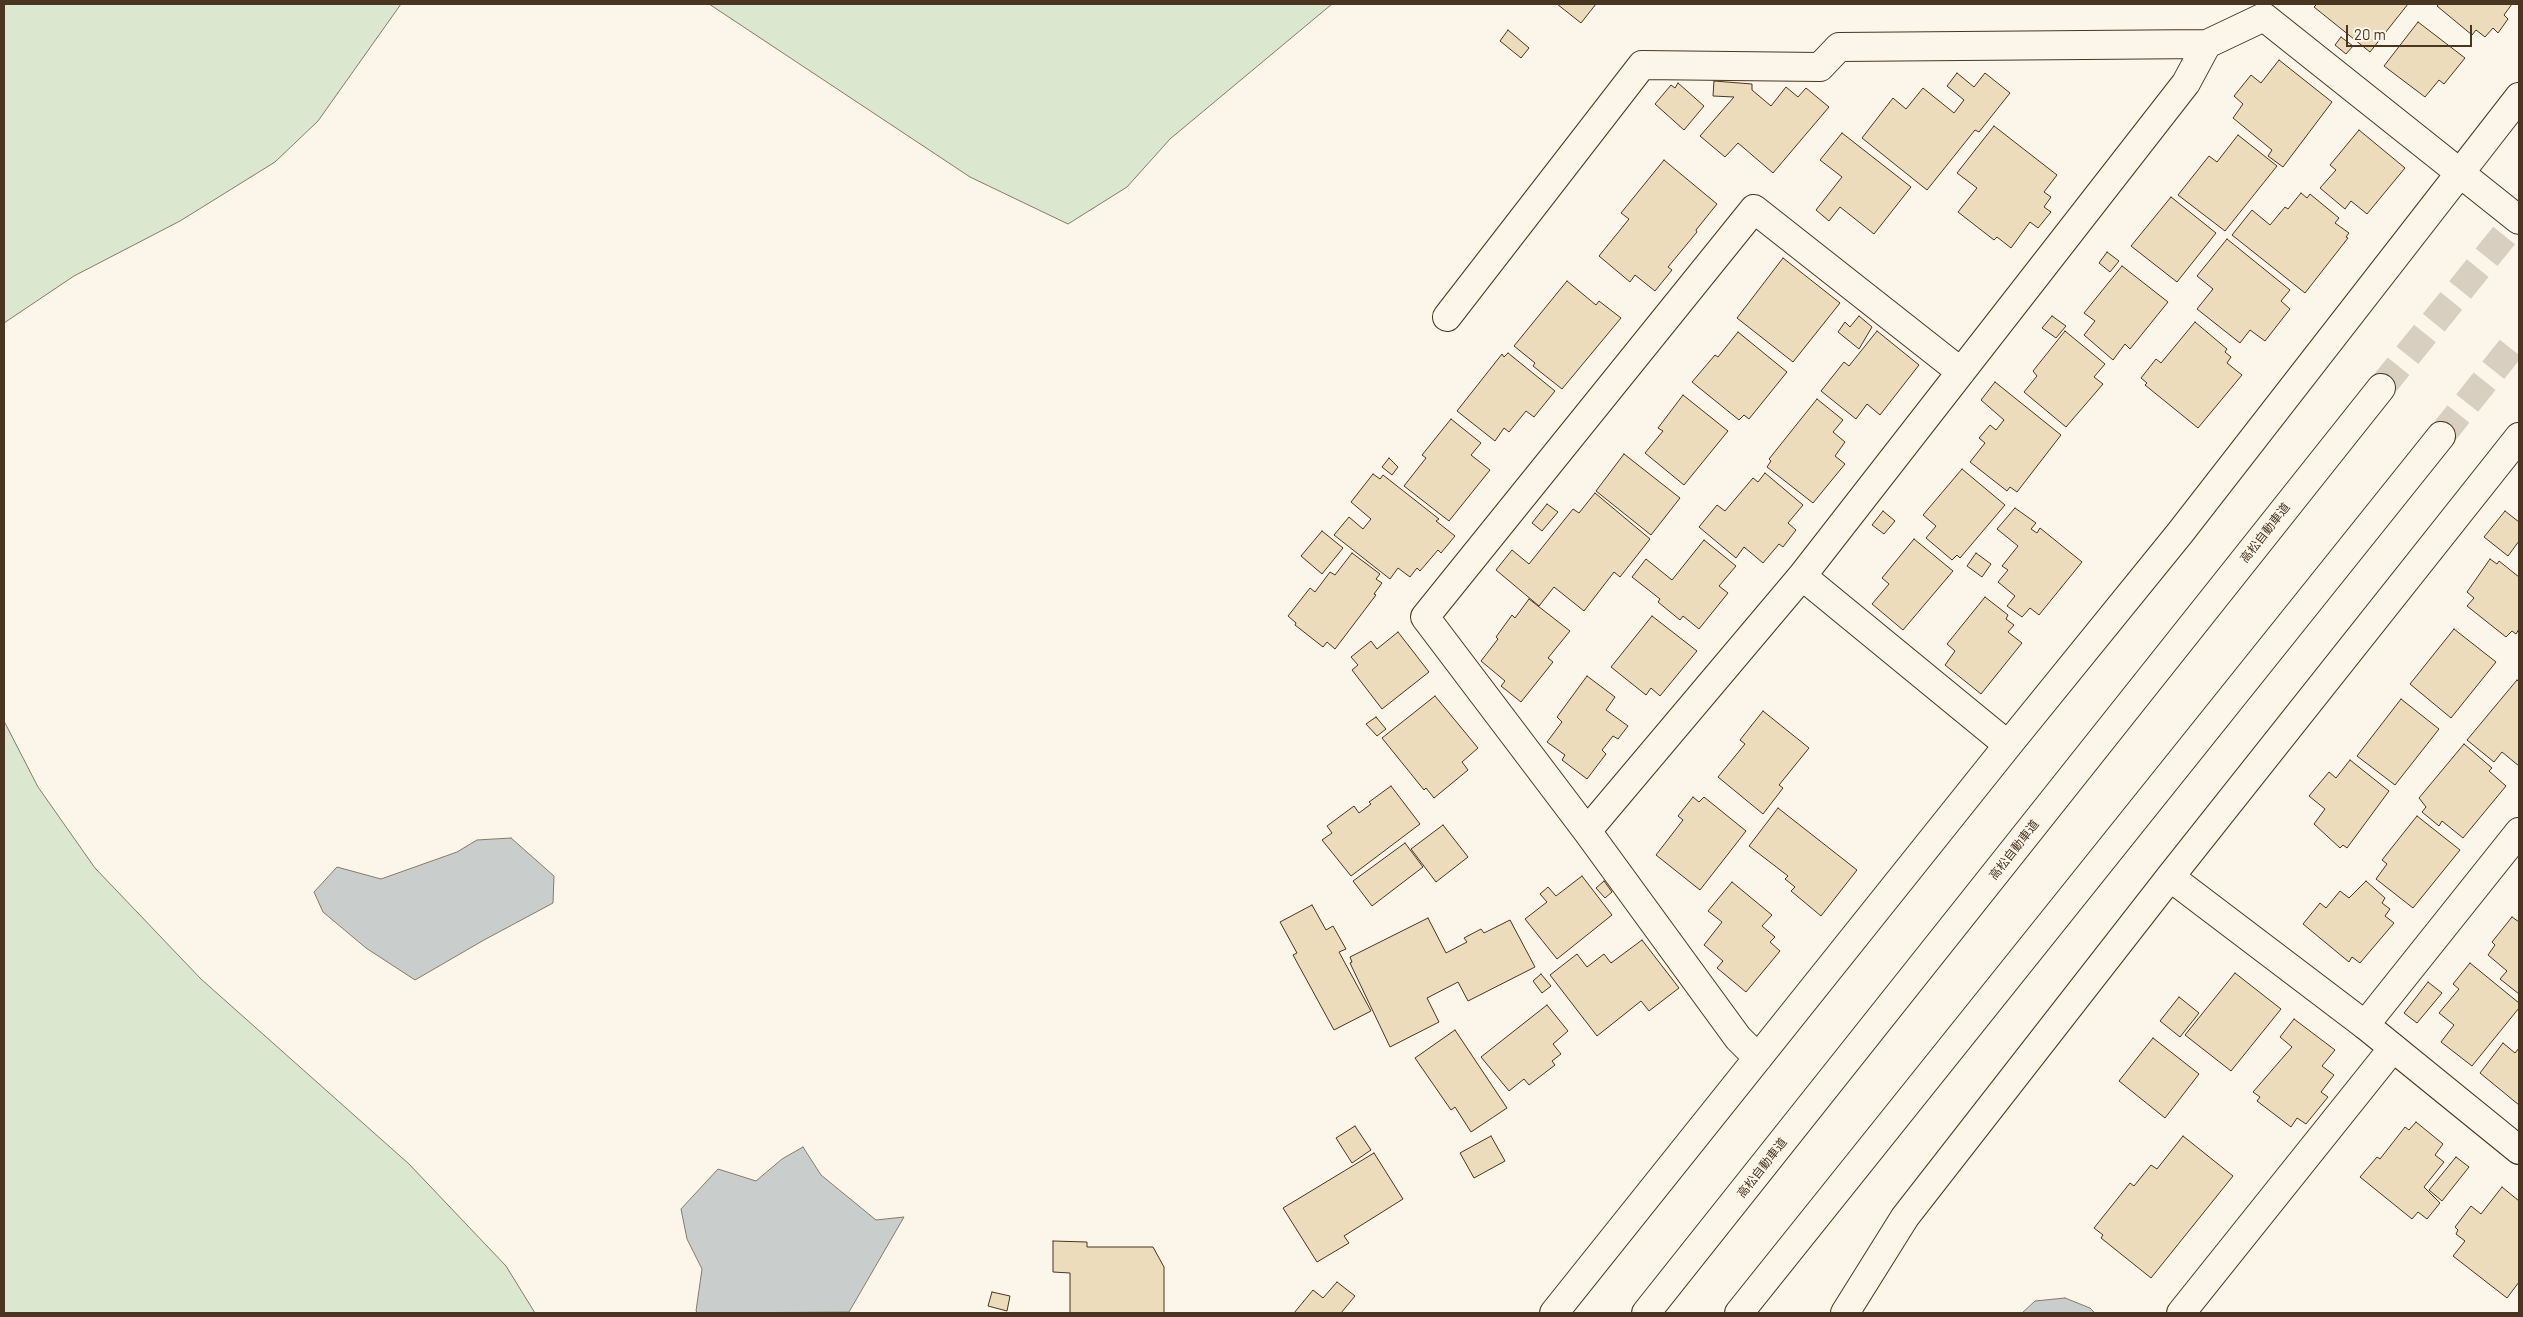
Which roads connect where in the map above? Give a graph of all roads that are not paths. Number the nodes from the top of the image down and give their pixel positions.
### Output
1 (2207, 44) junction
2 (2519, 97) edge
3 (2460, 175) junction
4 (2519, 220) edge
5 (1447, 316) dead end
6 (1961, 372) junction
7 (2382, 388) tunnel mouth
8 (2441, 436) tunnel mouth
9 (2519, 437) edge
10 (1802, 576) junction
11 (2008, 745) junction
12 (1587, 831) junction
13 (2519, 832) edge
14 (2170, 877) junction
15 (2365, 1025) junction
16 (2393, 1048) junction
17 (1758, 1058) junction
18 (2519, 1150) edge
19 (1554, 1313) edge
20 (1646, 1313) edge
21 (1739, 1313) edge
22 (1845, 1313) edge
23 (2181, 1313) edge

1 - 3 main road
1 - 5 main road
1 - 6 main road
2 - 3 main road
3 - 4 main road
3 - 11 main road
6 - 10 main road
6 - 12 main road
7 - 20 main road, 高松自動車道
8 - 21 main road
9 - 14 main road
10 - 11 main road
10 - 12 main road
11 - 17 main road
12 - 17 main road
13 - 15 main road
14 - 15 main road
14 - 22 main road
15 - 16 main road
16 - 18 main road
16 - 23 main road
17 - 19 main road

